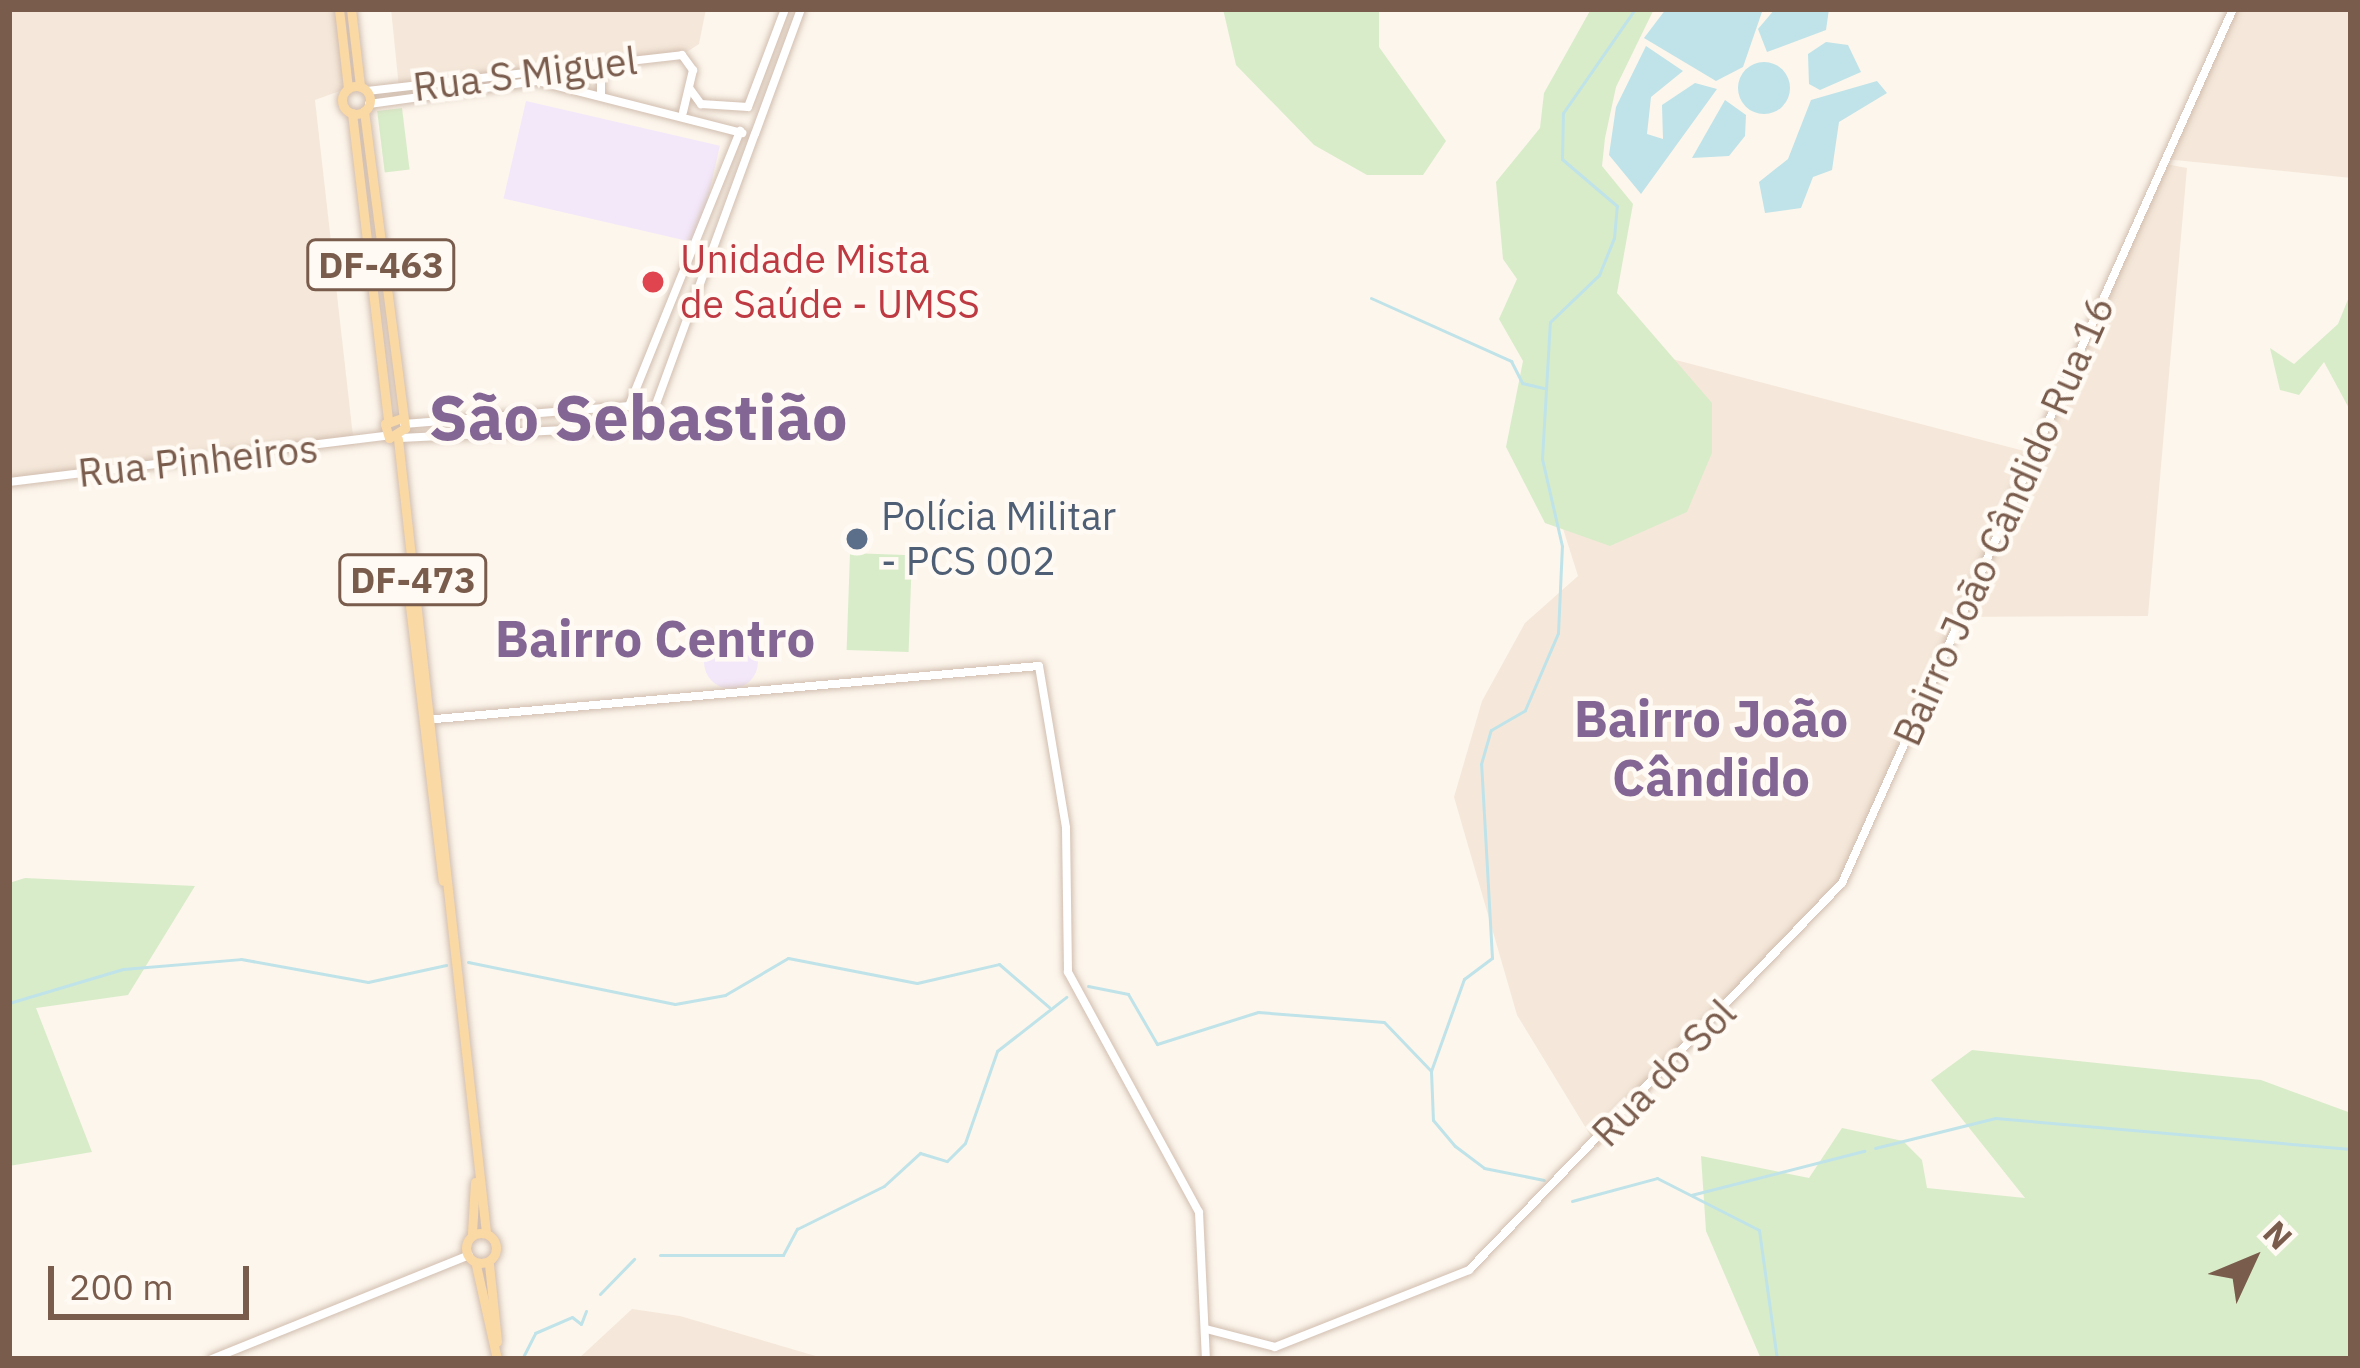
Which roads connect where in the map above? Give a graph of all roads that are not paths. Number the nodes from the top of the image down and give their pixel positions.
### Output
1 (340, 9) edge
2 (351, 9) edge
3 (785, 9) edge
4 (801, 9) edge
5 (2233, 9) edge
6 (774, 42) junction
7 (787, 46) junction
8 (601, 64) junction
9 (585, 67) junction
10 (563, 69) junction
11 (560, 84) junction
12 (359, 88) junction
13 (690, 88) junction
14 (582, 89) junction
15 (601, 94) junction
16 (748, 107) junction
17 (367, 108) junction
18 (682, 112) junction
19 (352, 113) junction
20 (738, 113) junction
21 (764, 116) junction
22 (738, 128) junction
23 (755, 134) junction
24 (700, 234) junction
25 (711, 244) junction
26 (679, 289) junction
27 (690, 304) junction
28 (635, 400) junction
29 (623, 410) junction
30 (651, 414) junction
31 (397, 421) junction
32 (628, 428) junction
33 (394, 438) junction
34 (9, 482) edge
35 (426, 720) junction
36 (1842, 884) joint
37 (476, 1153) junction
38 (486, 1232) junction
39 (472, 1233) junction
40 (473, 1260) junction
41 (490, 1264) junction
42 (1206, 1329) junction
43 (212, 1359) edge
44 (498, 1359) edge
45 (1206, 1359) edge

1 - 12 main road, DF-463
2 - 12 main road, DF-463
3 - 6 street
4 - 7 street
5 - 36 street, Bairro João Cândido Rua 16
6 - 7 street
6 - 16 street
7 - 21 street
8 - 9 street, Rua S Miguel
8 - 13 street, Rua S Miguel
8 - 15 street
9 - 10 street, Rua S Miguel
9 - 14 street
10 - 11 street
10 - 12 street, Rua S Miguel
11 - 14 street
11 - 17 street
12 - 17 main road, DF-463
12 - 19 main road, DF-463
13 - 18 street
13 - 20 street
14 - 15 street
15 - 18 street
16 - 20 street
16 - 21 street
17 - 19 main road
17 - 31 main road, DF-463
18 - 22 street
19 - 31 main road, DF-463
20 - 22 street
21 - 23 street
22 - 23 street
22 - 24 street
23 - 25 street
24 - 25 street
24 - 26 street
25 - 27 street
26 - 27 street
26 - 28 street
27 - 30 street
28 - 29 street
28 - 30 street
29 - 31 street
29 - 32 street
30 - 32 street
31 - 33 main road, DF-473
31 - 33 main road, DF-473
32 - 33 street, Rua Pinheiros
33 - 34 street, Rua Pinheiros
33 - 35 main road, DF-473
35 - 37 main road, DF-473
35 - 42 street
36 - 42 street, Rua do Sol
37 - 38 main road
37 - 39 main road
38 - 39 main road
38 - 41 main road
39 - 40 main road
40 - 41 main road
40 - 43 street
40 - 44 main road
41 - 44 main road
42 - 45 street

